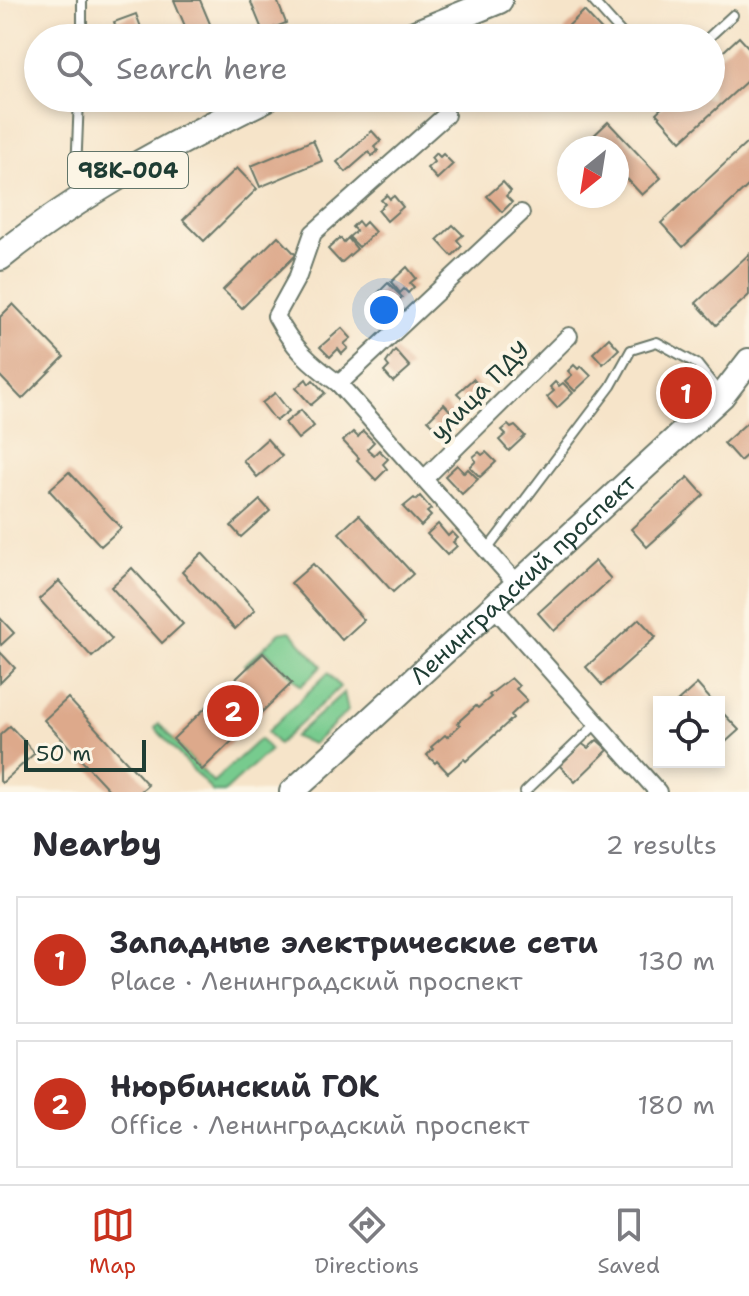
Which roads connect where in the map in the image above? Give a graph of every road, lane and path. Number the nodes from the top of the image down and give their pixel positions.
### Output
1 (82, 0) edge
2 (499, 0) edge
3 (592, 0) edge
4 (733, 15) dead end
5 (82, 24) edge
6 (440, 24) edge
7 (613, 24) edge
8 (723, 24) edge
9 (78, 112) edge
10 (238, 112) edge
11 (446, 115) dead end
12 (75, 202) junction
13 (521, 213) dead end
14 (0, 257) edge
15 (569, 336) dead end
16 (749, 361) edge
17 (339, 384) junction
18 (722, 396) junction
19 (424, 479) junction
20 (487, 550) junction
21 (517, 584) junction
22 (493, 606) junction
23 (597, 723) junction
24 (653, 790) edge
25 (292, 792) edge
26 (525, 792) edge

1 - 5 lane
2 - 6 main road
3 - 7 lane
4 - 8 lane
9 - 12 lane
10 - 12 main road, 98К-004
11 - 17 street, улица ПДУ
12 - 14 main road, 98К-004
13 - 17 street
15 - 19 street, улица ПДУ
16 - 18 main road, Ленинградский проспект
17 - 19 street, улица ПДУ
18 - 20 lane
18 - 21 main road, Ленинградский проспект
19 - 20 street, улица ПДУ
20 - 21 street, улица ПДУ
21 - 22 main road, Ленинградский проспект
22 - 23 street
22 - 25 main road, Ленинградский проспект
23 - 24 street
23 - 26 lane

